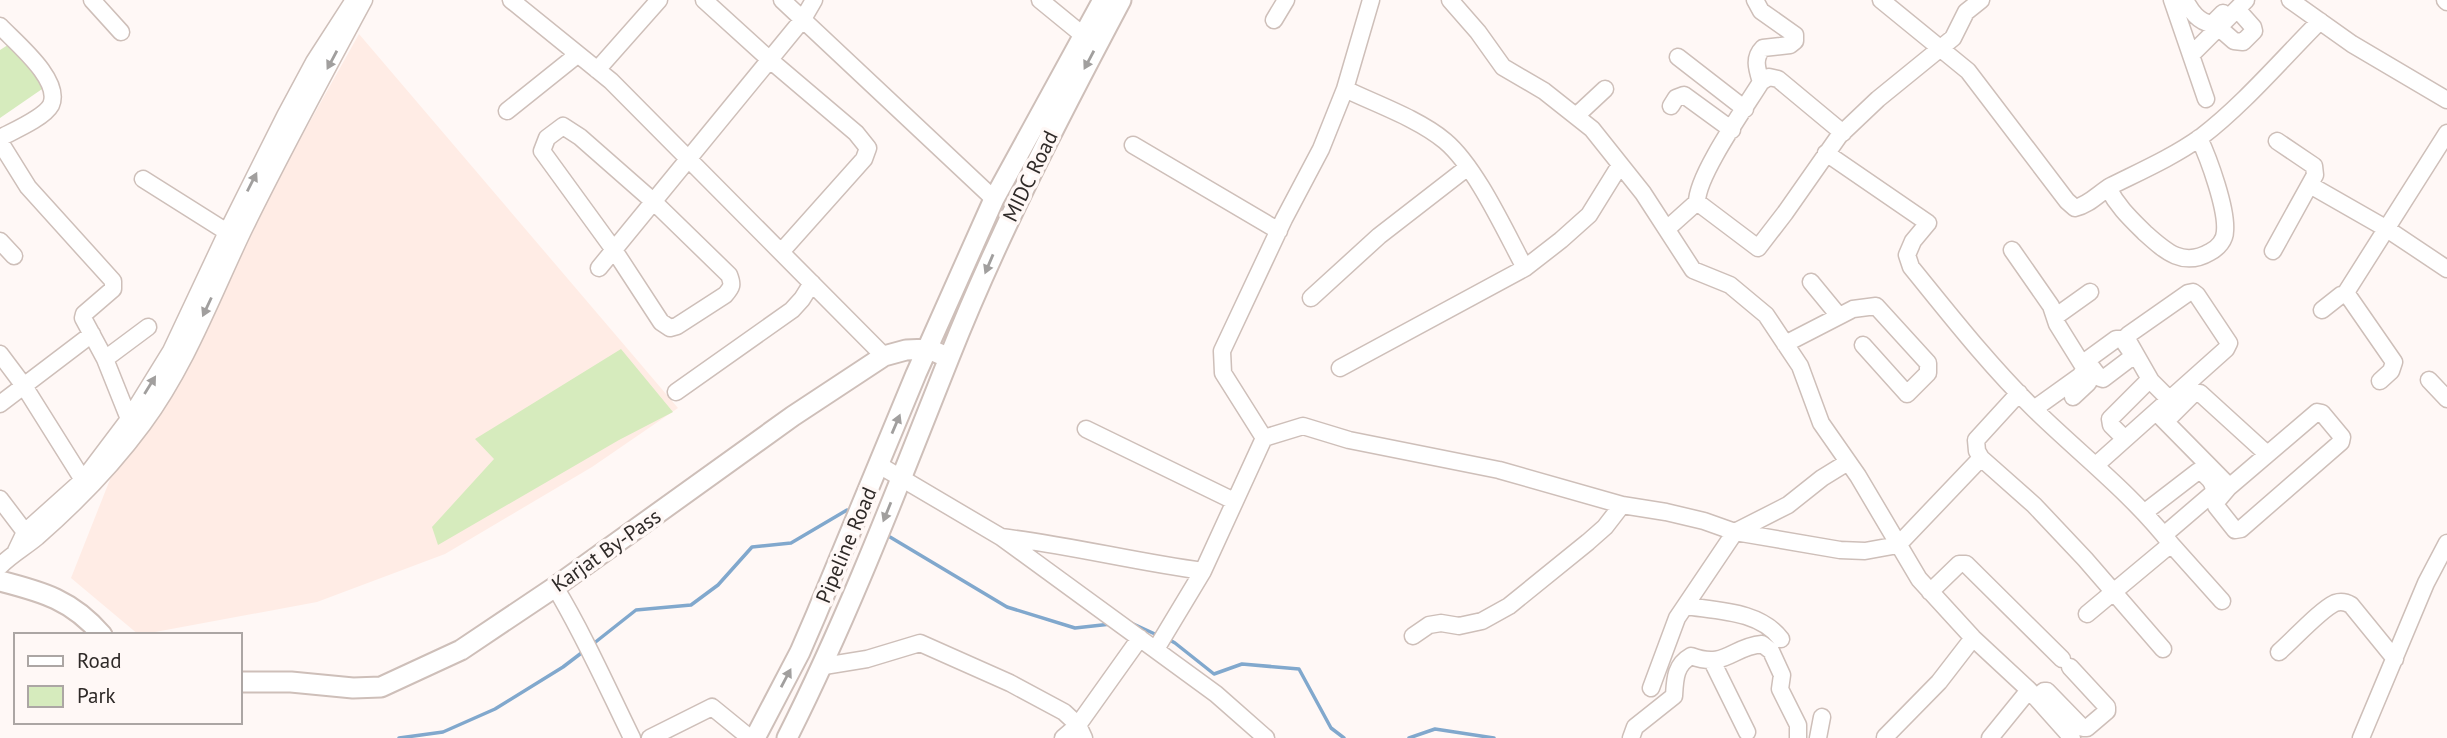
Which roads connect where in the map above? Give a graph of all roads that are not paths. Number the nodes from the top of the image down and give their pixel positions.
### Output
1 (92, 0) edge
2 (354, 0) edge
3 (364, 0) edge
4 (511, 0) edge
5 (659, 0) edge
6 (704, 0) edge
7 (782, 0) edge
8 (814, 0) edge
9 (1041, 0) edge
10 (1103, 0) edge
11 (1121, 0) edge
12 (1286, 0) edge
13 (1371, 0) edge
14 (1450, 0) edge
15 (1755, 0) edge
16 (1881, 0) edge
17 (1982, 0) edge
18 (2172, 0) edge
19 (2185, 0) edge
20 (2260, 0) edge
21 (2290, 0) edge
22 (2233, 12) edge
23 (803, 19) junction
24 (1274, 20) dead end
25 (2320, 21) junction
26 (0, 26) edge
27 (121, 32) dead end
28 (1084, 36) junction
29 (1941, 48) junction
30 (578, 55) junction
31 (2191, 55) junction
32 (1678, 57) dead end
33 (769, 60) junction
34 (597, 70) junction
35 (1761, 82) junction
36 (1345, 89) junction
37 (1605, 89) dead end
38 (2206, 99) dead end
39 (2447, 100) edge
40 (1671, 106) dead end
41 (1745, 109) junction
42 (507, 111) dead end
43 (1576, 116) junction
44 (1732, 130) junction
45 (1843, 133) junction
46 (2447, 133) edge
47 (2199, 138) junction
48 (0, 140) edge
49 (2277, 141) dead end
50 (1133, 145) dead end
51 (1826, 153) junction
52 (689, 159) junction
53 (1620, 165) junction
54 (1468, 167) junction
55 (143, 179) dead end
56 (2310, 185) junction
57 (2108, 188) junction
58 (994, 199) junction
59 (654, 202) junction
60 (1697, 202) junction
61 (1668, 228) junction
62 (2387, 229) junction
63 (1279, 231) junction
64 (227, 232) junction
65 (0, 241) edge
66 (614, 250) junction
67 (2012, 250) dead end
68 (2273, 251) dead end
69 (781, 252) junction
70 (14, 256) dead end
71 (599, 268) dead end
72 (1525, 268) junction
73 (2447, 270) edge
74 (1811, 282) dead end
75 (812, 283) junction
76 (2090, 292) dead end
77 (2345, 294) junction
78 (1311, 298) dead end
79 (2322, 310) dead end
80 (1839, 316) junction
81 (2055, 317) junction
82 (148, 327) dead end
83 (92, 334) junction
84 (1785, 344) junction
85 (1863, 345) dead end
86 (929, 349) junction
87 (0, 354) edge
88 (884, 356) junction
89 (949, 358) junction
90 (105, 359) junction
91 (2084, 366) junction
92 (1340, 368) dead end
93 (2429, 380) dead end
94 (2151, 381) junction
95 (2380, 381) dead end
96 (24, 386) junction
97 (676, 392) dead end
98 (2019, 393) junction
99 (2073, 397) dead end
100 (2447, 399) edge
101 (2169, 400) junction
102 (0, 404) edge
103 (2034, 409) junction
104 (2161, 417) junction
105 (134, 424) junction
106 (1086, 429) dead end
107 (1264, 438) junction
108 (2125, 439) junction
109 (2267, 454) junction
110 (1981, 458) junction
111 (1848, 462) junction
112 (879, 465) junction
113 (2096, 465) junction
114 (902, 477) junction
115 (83, 480) junction
116 (2228, 488) junction
117 (0, 499) edge
118 (1234, 501) junction
119 (1622, 505) junction
120 (2145, 512) junction
121 (25, 532) junction
122 (1735, 533) junction
123 (1001, 537) junction
124 (2168, 539) junction
125 (2447, 543) edge
126 (1898, 545) junction
127 (16, 551) junction
128 (0, 566) edge
129 (1203, 571) junction
130 (0, 581) edge
131 (555, 587) junction
132 (1930, 592) junction
133 (2113, 592) junction
134 (2222, 601) dead end
135 (1686, 606) junction
136 (2087, 614) dead end
137 (100, 633) edge
138 (1137, 636) junction
139 (1413, 636) dead end
140 (1973, 638) junction
141 (1781, 639) dead end
142 (1158, 645) junction
143 (2164, 649) dead end
144 (2279, 652) dead end
145 (2395, 659) junction
146 (1712, 661) junction
147 (824, 666) junction
148 (242, 682) edge
149 (1651, 688) dead end
150 (2033, 694) junction
151 (1822, 717) dead end
152 (1081, 732) edge
153 (1747, 732) dead end
154 (1885, 737) edge
155 (632, 738) edge
156 (650, 738) edge
157 (752, 738) edge
158 (787, 738) edge
159 (1063, 738) edge
160 (1265, 738) edge
161 (1631, 738) edge
162 (1798, 738) edge
163 (1818, 738) edge
164 (1990, 738) edge
165 (2072, 738) edge
166 (2361, 738) edge

1 - 27 street
64 -> 2 street
3 -> 105 street
4 - 30 street
5 - 34 street
6 - 33 street
7 - 23 street
8 - 23 street
9 - 28 street
10 - 28 main road, MIDC Road
11 -> 89 main road, MIDC Road
12 - 24 street
13 - 36 street
14 - 43 street
15 - 35 street
16 - 29 street
17 - 29 street
18 - 31 street
19 - 22 street
20 - 22 street
21 - 25 street
22 - 31 street
23 - 33 street
23 - 58 street
25 - 39 street
25 - 47 street
26 - 48 street
28 - 58 main road, MIDC Road
29 - 45 street
29 - 57 street
30 - 34 street
30 - 42 street
31 - 38 street
32 - 41 street
33 - 52 street
33 - 69 street
34 - 52 street
35 - 41 street
35 - 45 street
36 - 54 street
36 - 63 street
37 - 43 street
40 - 44 street
41 - 44 street
43 - 53 street
44 - 60 street
45 - 51 street
46 - 62 street
47 - 57 street
47 - 57 street
48 - 83 street
49 - 56 street
50 - 63 street
51 - 60 street
51 - 98 street
52 - 59 street
52 - 69 street
53 - 61 street
53 - 72 street
54 - 72 street
54 - 78 street
55 - 64 street
56 - 62 street
56 - 68 street
58 - 86 main road, MIDC Road
59 - 66 street
59 - 66 street
59 - 66 street
60 - 61 street
61 - 84 street
62 - 73 street
62 - 77 street
63 - 107 street
105 -> 64 street
65 - 70 street
66 - 71 street
67 - 81 street
69 - 75 street
72 - 92 street
74 - 80 street
75 - 88 street
75 - 97 street
76 - 81 street
77 - 79 street
77 - 95 street
80 - 84 street
80 - 85 street
81 - 91 street
82 - 90 street
83 - 90 street
83 - 96 street
84 - 111 street
86 - 88 main road, Karjat By-Pass
86 - 89 main road
112 -> 86 main road, Pipeline Road
87 - 96 street
88 - 131 main road, Karjat By-Pass
89 - 114 main road, Pipeline Road
90 - 105 street
91 - 99 street
91 - 103 street
93 - 100 street
94 - 101 street
94 - 101 street
94 - 108 street
96 - 102 street
96 - 115 street
98 - 103 street
98 - 110 street
101 - 104 street
103 - 113 street
104 - 108 street
104 - 109 street
104 - 116 street
105 - 115 street
105 - 127 street
106 - 118 street
107 - 118 street
107 - 119 street
108 - 113 street
109 - 116 street
109 - 116 street
110 - 126 street
110 - 133 street
111 - 122 street
111 - 126 street
112 - 114 street
157 -> 112 main road, Pipeline Road
113 - 120 street
114 - 123 street
114 -> 147 main road, Pipeline Road
115 - 121 street
117 - 121 street
118 - 129 street
119 - 122 street
119 - 139 street
120 - 124 street
120 - 124 street
121 - 127 street
122 - 126 street
122 - 135 street
123 - 129 street
123 - 138 street
124 - 133 street
124 - 134 street
125 - 145 street
126 - 132 street
127 - 128 street
129 - 142 street
130 - 137 main road
131 - 148 main road, Karjat By-Pass
131 - 155 street
132 - 140 street
132 - 150 street
133 - 136 street
133 - 143 street
135 - 141 street
135 - 149 street
138 - 142 street
138 - 152 street
140 - 150 street
140 - 154 street
142 - 160 street
144 - 145 street
145 - 166 street
146 - 153 street
146 - 161 street
146 - 162 street
147 - 152 street
147 - 158 main road, Pipeline Road
150 - 164 street
150 - 165 street
151 - 163 street
152 - 159 street
156 - 157 street

